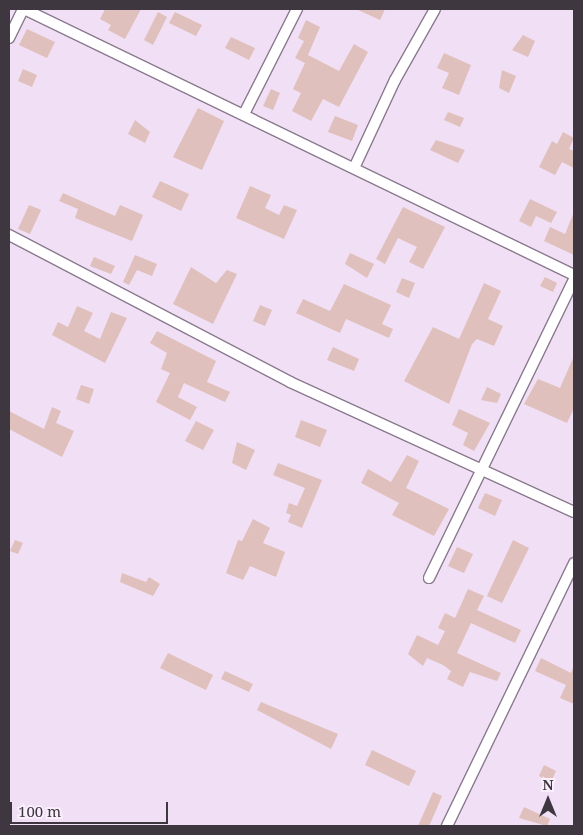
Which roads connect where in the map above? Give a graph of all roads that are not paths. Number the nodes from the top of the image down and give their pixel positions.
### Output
1 (23, 9) edge
2 (298, 9) edge
3 (434, 9) edge
4 (9, 38) edge
5 (245, 112) junction
6 (355, 166) junction
7 (9, 235) edge
8 (574, 275) edge
9 (574, 279) edge
10 (482, 470) junction
11 (574, 512) edge
12 (574, 563) edge
13 (430, 578) dead end
14 (447, 826) edge

1 - 4 street
1 - 5 street
2 - 5 street
3 - 6 street
5 - 6 street
6 - 8 street
7 - 10 street
9 - 10 street
10 - 11 street
10 - 13 street
12 - 14 street

